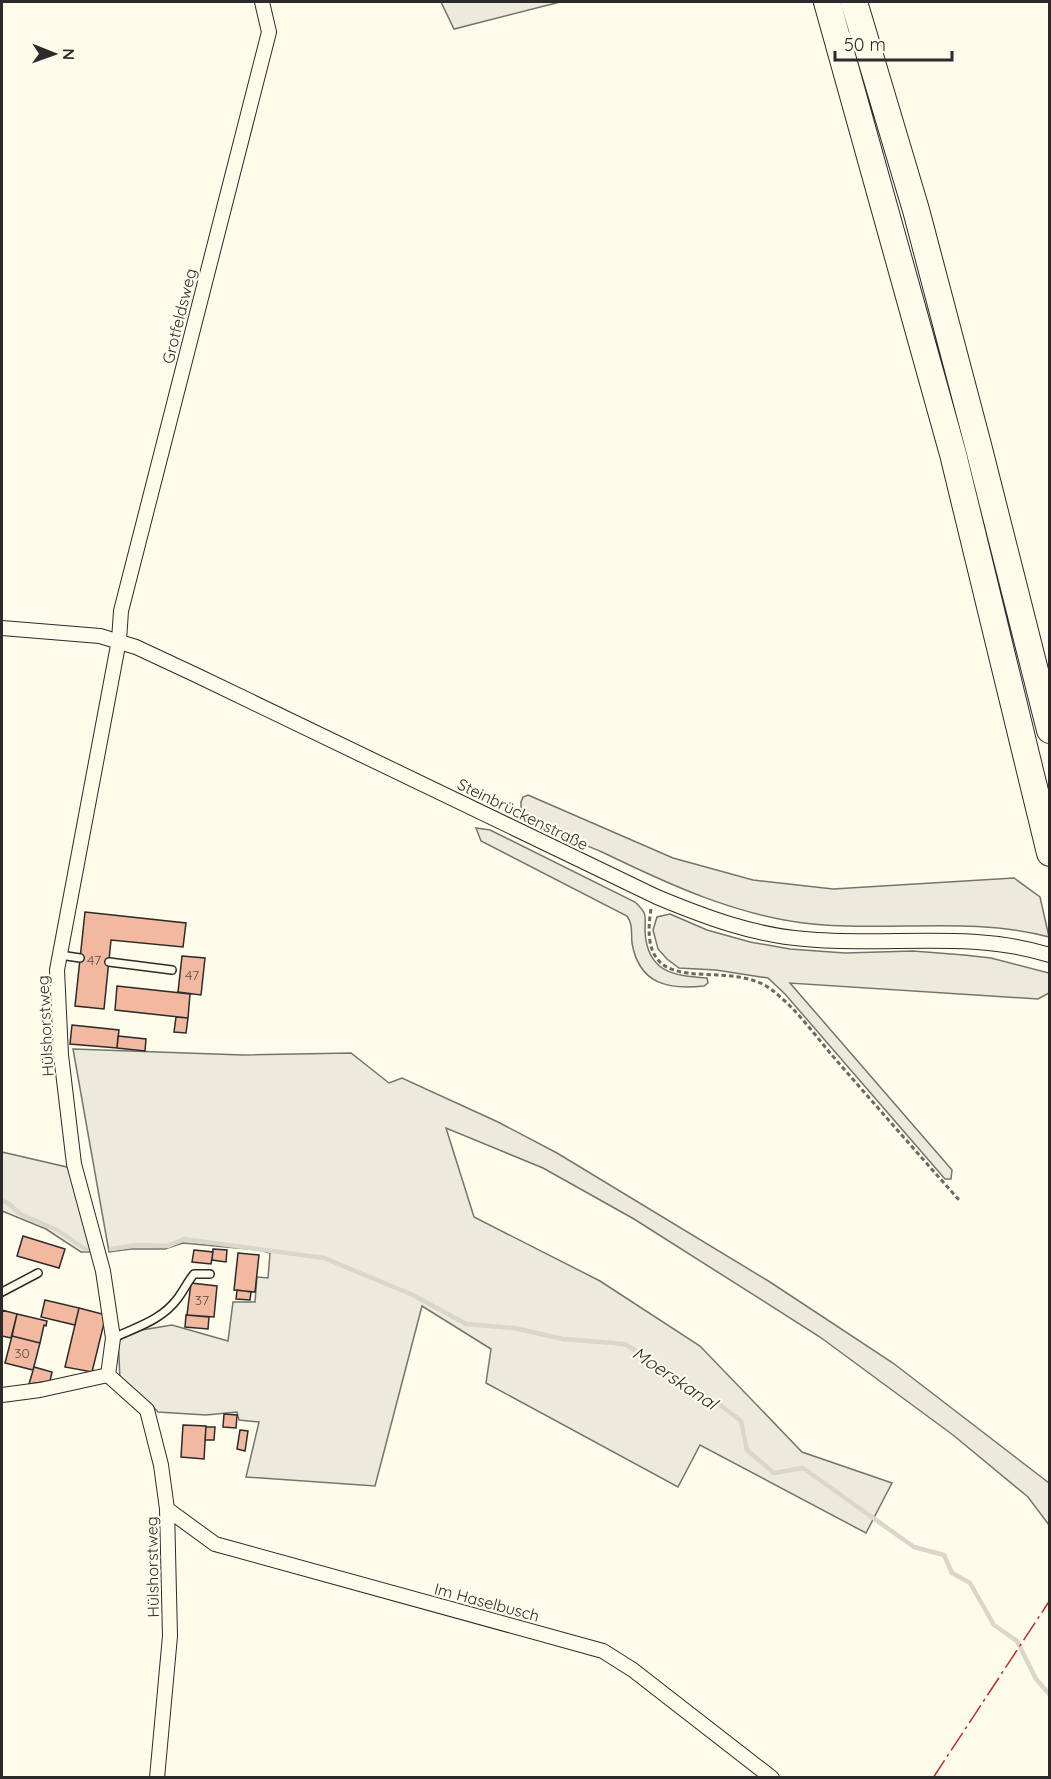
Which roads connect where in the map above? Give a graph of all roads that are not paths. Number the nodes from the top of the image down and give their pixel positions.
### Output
1 (262, 2) edge
2 (827, 2) edge
3 (854, 2) edge
4 (2, 628) edge
5 (119, 640) junction
6 (1050, 730) edge
7 (1050, 853) edge
8 (1050, 954) edge
9 (60, 955) junction
10 (80, 958) dead end
11 (109, 962) dead end
12 (172, 970) dead end
13 (38, 1273) dead end
14 (210, 1274) dead end
15 (2, 1292) edge
16 (113, 1338) junction
17 (108, 1375) junction
18 (2, 1395) edge
19 (167, 1509) junction
20 (157, 1778) edge
21 (772, 1778) edge

1 - 5 street, Grotfeldsweg
2 - 7 highway
3 - 6 highway
4 - 5 street, Steinbrückenstraße
5 - 8 street, Steinbrückenstraße
5 - 9 street, Hülshorstweg
9 - 10 lane
9 - 16 street, Hülshorstweg
11 - 12 lane
13 - 15 lane
14 - 16 lane
16 - 17 street, Hülshorstweg
17 - 18 street
17 - 19 street, Hülshorstweg
19 - 20 street, Hülshorstweg
19 - 21 street, Im Haselbusch

